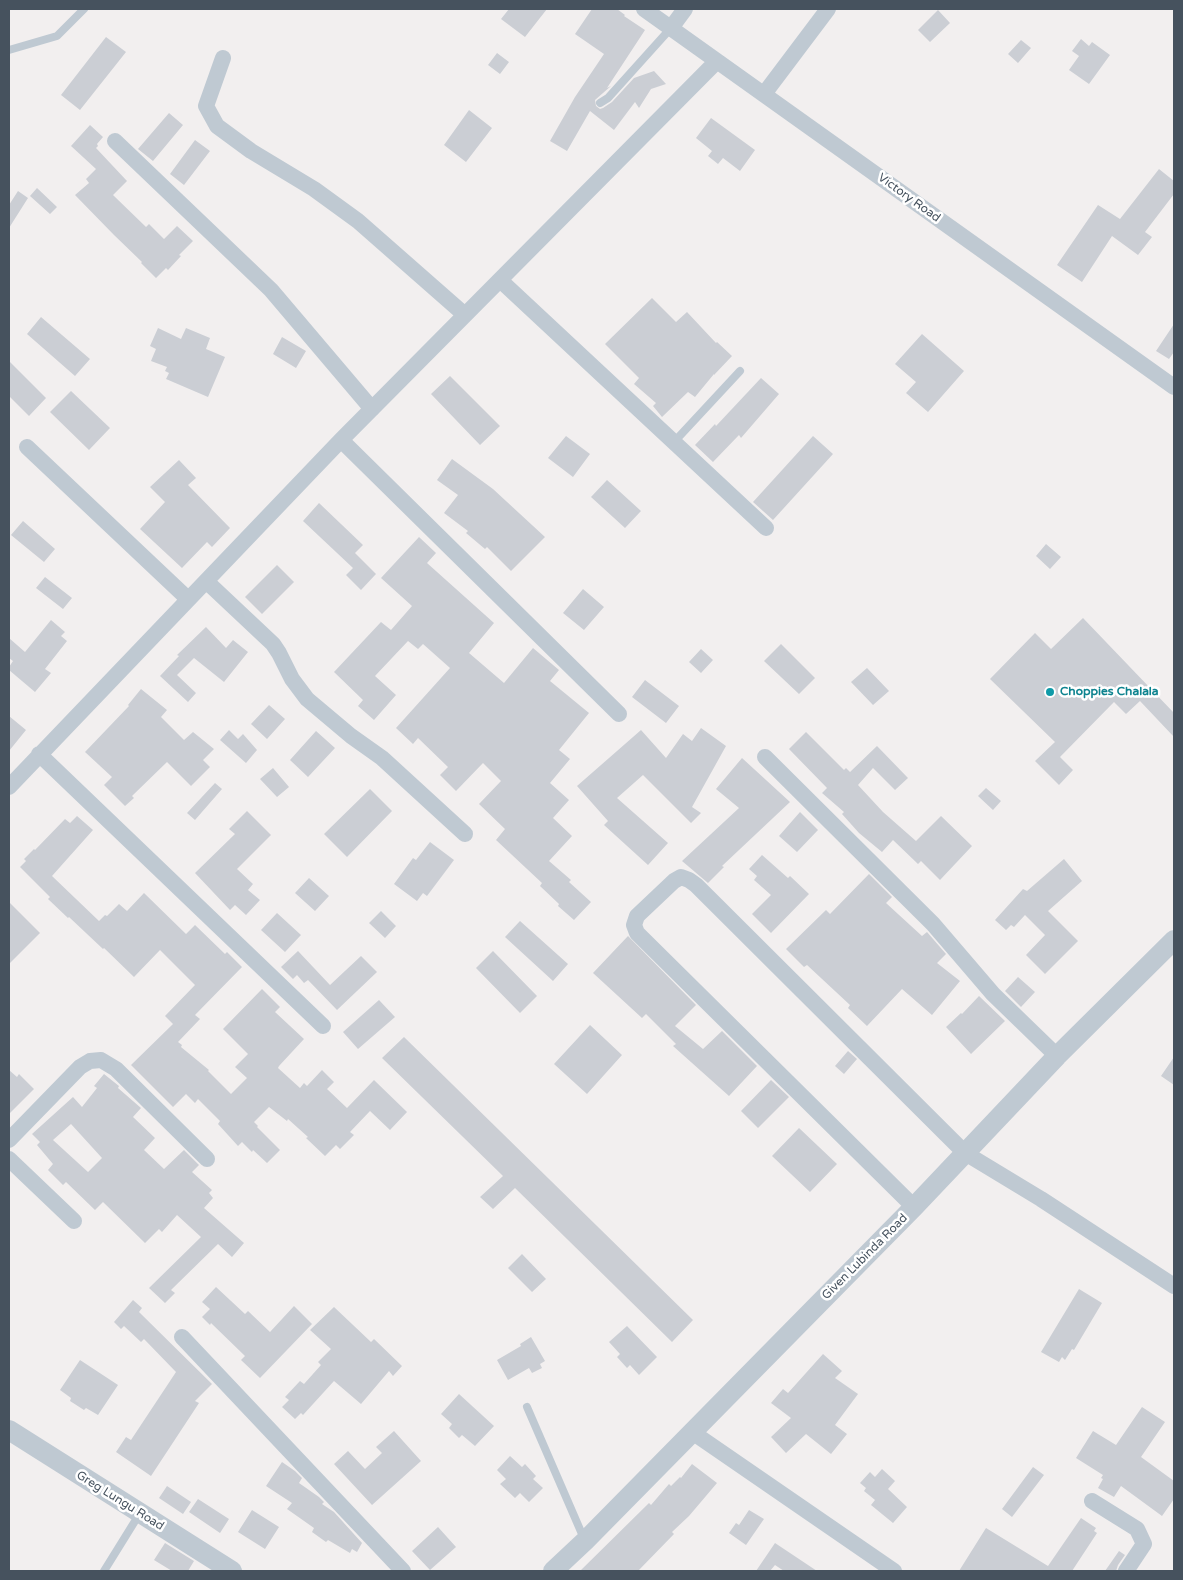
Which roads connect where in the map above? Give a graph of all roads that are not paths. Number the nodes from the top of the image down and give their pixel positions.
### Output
1 (84, 9) edge
2 (644, 9) edge
3 (685, 9) edge
4 (828, 9) edge
5 (671, 28) junction
6 (9, 50) edge
7 (223, 58) dead end
8 (717, 61) junction
9 (764, 94) junction
10 (600, 103) dead end
11 (115, 141) dead end
12 (500, 280) junction
13 (465, 315) junction
14 (740, 371) dead end
15 (1174, 387) edge
16 (372, 409) junction
17 (341, 440) junction
18 (674, 442) junction
19 (27, 447) dead end
20 (766, 528) dead end
21 (206, 581) junction
22 (188, 599) junction
23 (619, 714) dead end
24 (39, 754) junction
25 (765, 757) dead end
26 (9, 787) edge
27 (465, 834) dead end
28 (1171, 948) edge
29 (323, 1026) dead end
30 (1057, 1056) junction
31 (9, 1140) edge
32 (965, 1153) junction
33 (9, 1159) edge
34 (207, 1159) dead end
35 (914, 1207) junction
36 (74, 1221) dead end
37 (1174, 1286) edge
38 (182, 1337) dead end
39 (527, 1407) dead end
40 (9, 1430) edge
41 (692, 1432) junction
42 (1092, 1501) dead end
43 (140, 1513) junction
44 (585, 1541) junction
45 (104, 1571) edge
46 (232, 1571) edge
47 (403, 1571) edge
48 (553, 1571) edge
49 (894, 1571) edge
50 (1126, 1571) edge

1 - 6 lane
2 - 5 street, Victory Road
3 - 5 street
4 - 9 street
5 - 8 street, Victory Road
5 - 10 lane
7 - 13 street
8 - 9 street, Victory Road
8 - 12 street
9 - 15 street, Victory Road
11 - 16 street
12 - 13 street
12 - 18 street
13 - 16 street
14 - 18 lane
16 - 17 street
17 - 21 street
17 - 23 street
18 - 20 street
19 - 22 street
21 - 22 street
21 - 27 street
22 - 24 street
24 - 26 street
24 - 29 street
25 - 30 street
28 - 30 street, Given Lubinda Road
30 - 32 street, Given Lubinda Road
31 - 34 street
32 - 35 street, Given Lubinda Road
32 - 35 street
32 - 37 street
33 - 36 street
35 - 41 street, Given Lubinda Road
38 - 47 street
39 - 44 lane
40 - 43 street, Greg Lungu Road
41 - 44 street, Given Lubinda Road
41 - 49 street
42 - 50 street
43 - 45 lane
43 - 46 street, Greg Lungu Road
44 - 48 street, Given Lubinda Road

